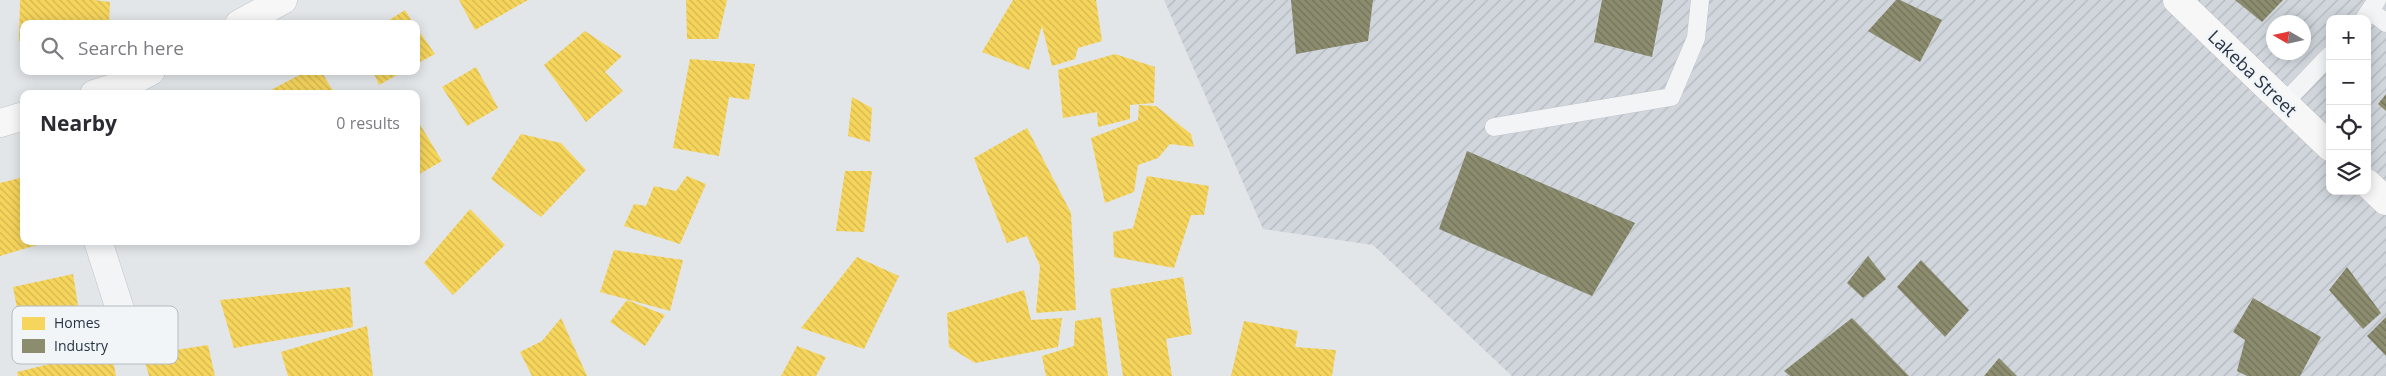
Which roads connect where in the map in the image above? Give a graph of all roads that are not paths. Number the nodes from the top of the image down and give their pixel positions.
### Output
1 (283, 0) edge
2 (1700, 0) edge
3 (2177, 0) edge
4 (2370, 10) edge
5 (246, 20) edge
6 (2386, 23) edge
7 (2326, 59) edge
8 (144, 75) edge
9 (107, 90) edge
10 (2284, 103) junction
11 (20, 117) edge
12 (0, 124) edge
13 (1494, 127) dead end
14 (2326, 143) edge
15 (2371, 187) edge
16 (2386, 201) edge
17 (99, 245) edge
18 (119, 306) edge

1 - 5 main road
2 - 13 lane
3 - 10 main road, Lakeba Street
4 - 6 lane
7 - 10 lane
8 - 9 main road
10 - 14 main road, Lakeba Street
11 - 12 main road
15 - 16 main road
17 - 18 street

